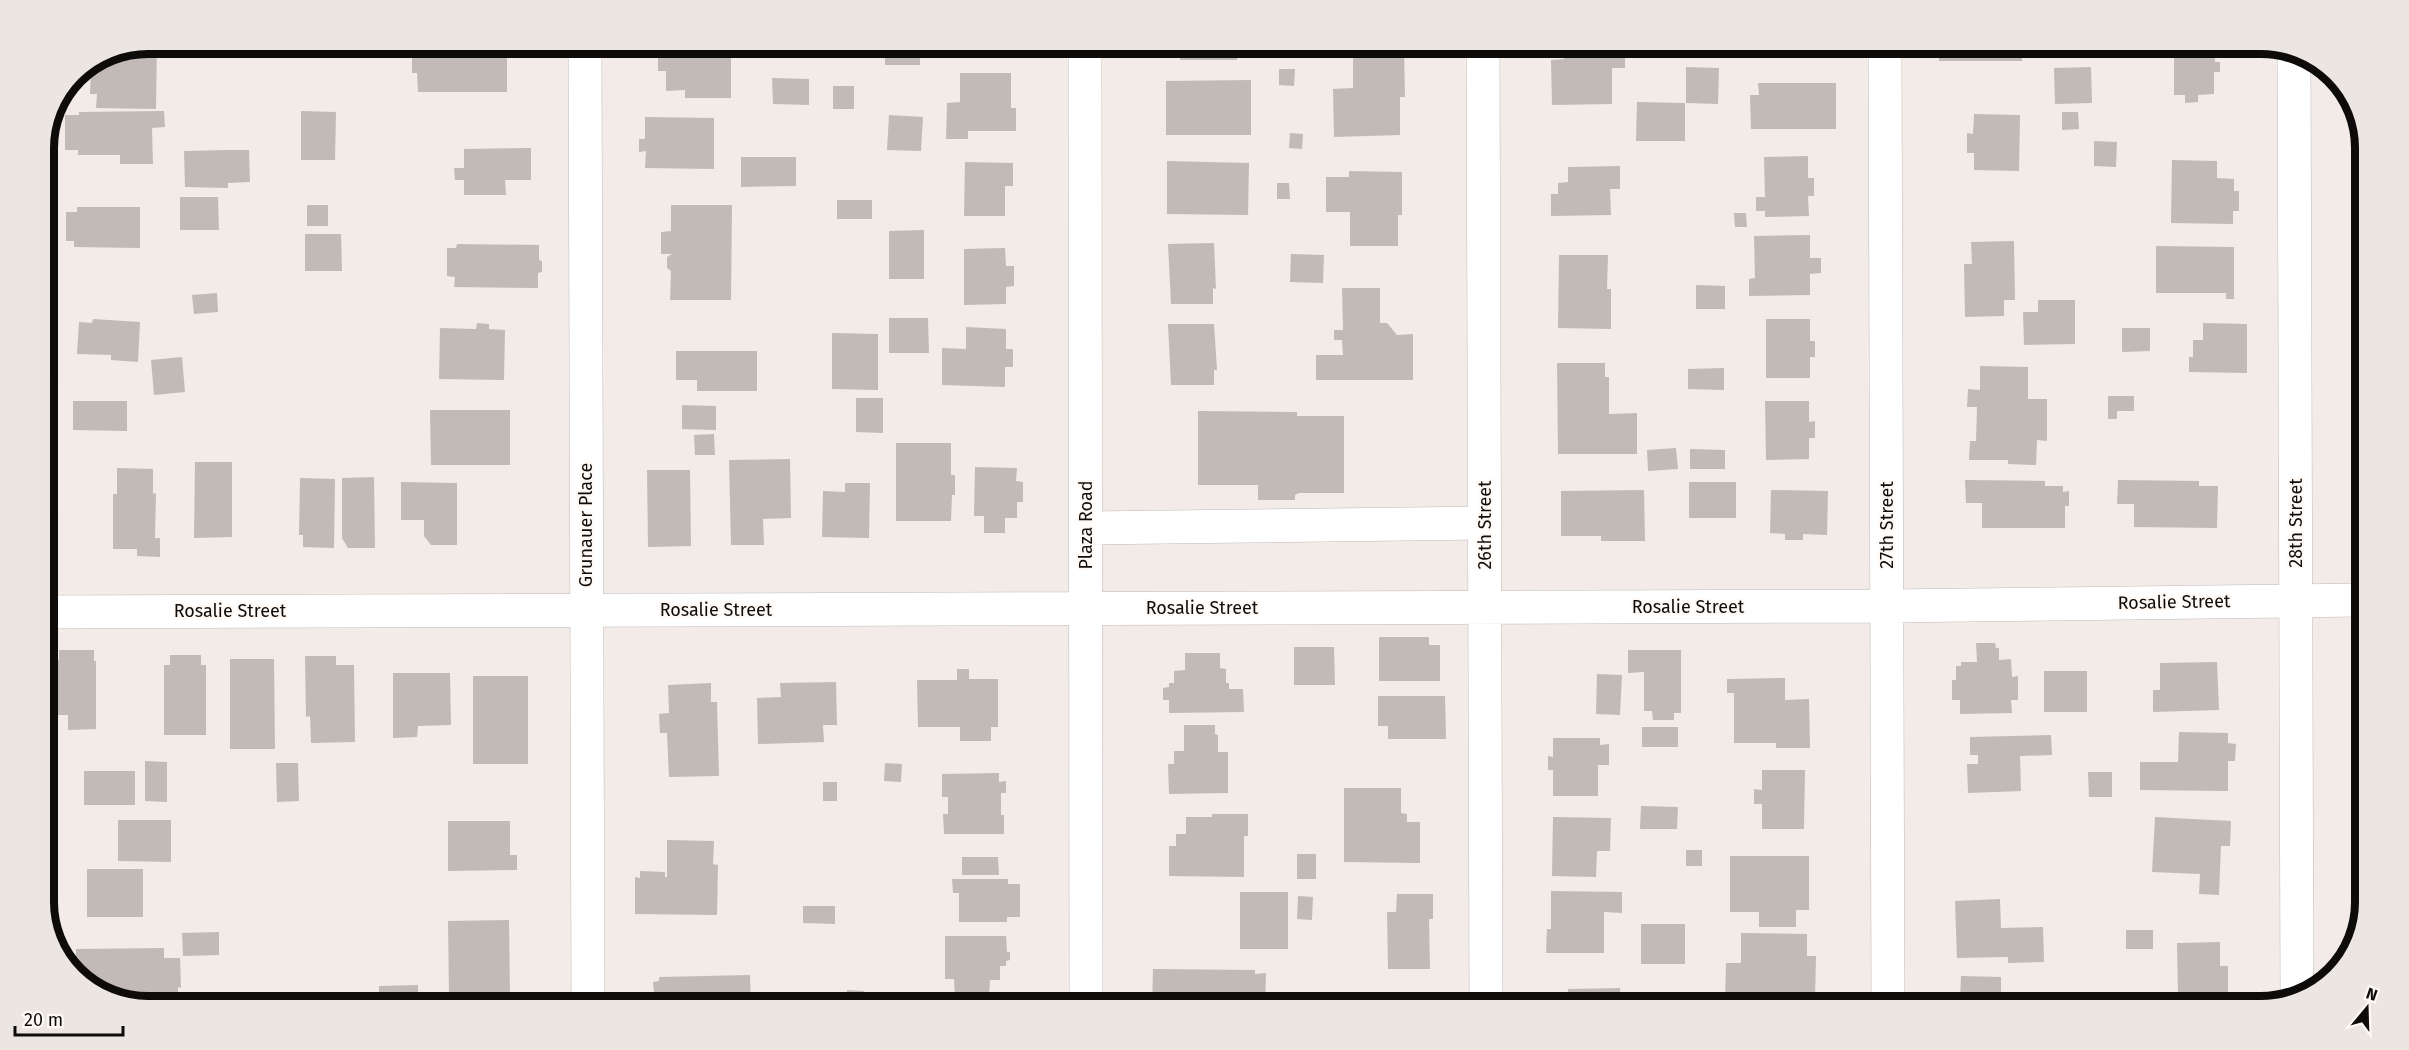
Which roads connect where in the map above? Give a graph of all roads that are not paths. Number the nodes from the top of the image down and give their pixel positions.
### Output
1 (585, 54) edge
2 (1084, 54) edge
3 (1484, 54) edge
4 (1885, 54) edge
5 (2294, 60) edge
6 (1485, 523) junction
7 (1086, 528) junction
8 (2355, 600) edge
9 (2296, 601) junction
10 (1887, 606) junction
11 (1485, 607) junction
12 (1086, 608) junction
13 (586, 610) junction
14 (54, 612) edge
15 (2297, 988) edge
16 (588, 996) edge
17 (1086, 996) edge
18 (1486, 996) edge
19 (1888, 996) edge

1 - 13 street, Grunauer Place
2 - 7 street, Plaza Road
3 - 6 street, 26th Street
4 - 10 street, 27th Street
5 - 9 street, 28th Street
6 - 7 street
6 - 11 street, 26th Street
7 - 12 street, Plaza Road
8 - 9 street, Rosalie Street
9 - 10 street, Rosalie Street
9 - 15 street, 28th Street
10 - 11 street, Rosalie Street
10 - 19 street, 27th Street
11 - 12 street, Rosalie Street
11 - 18 street, 26th Street
12 - 13 street, Rosalie Street
12 - 17 street, Plaza Road
13 - 14 street, Rosalie Street
13 - 16 street, Grunauer Place

